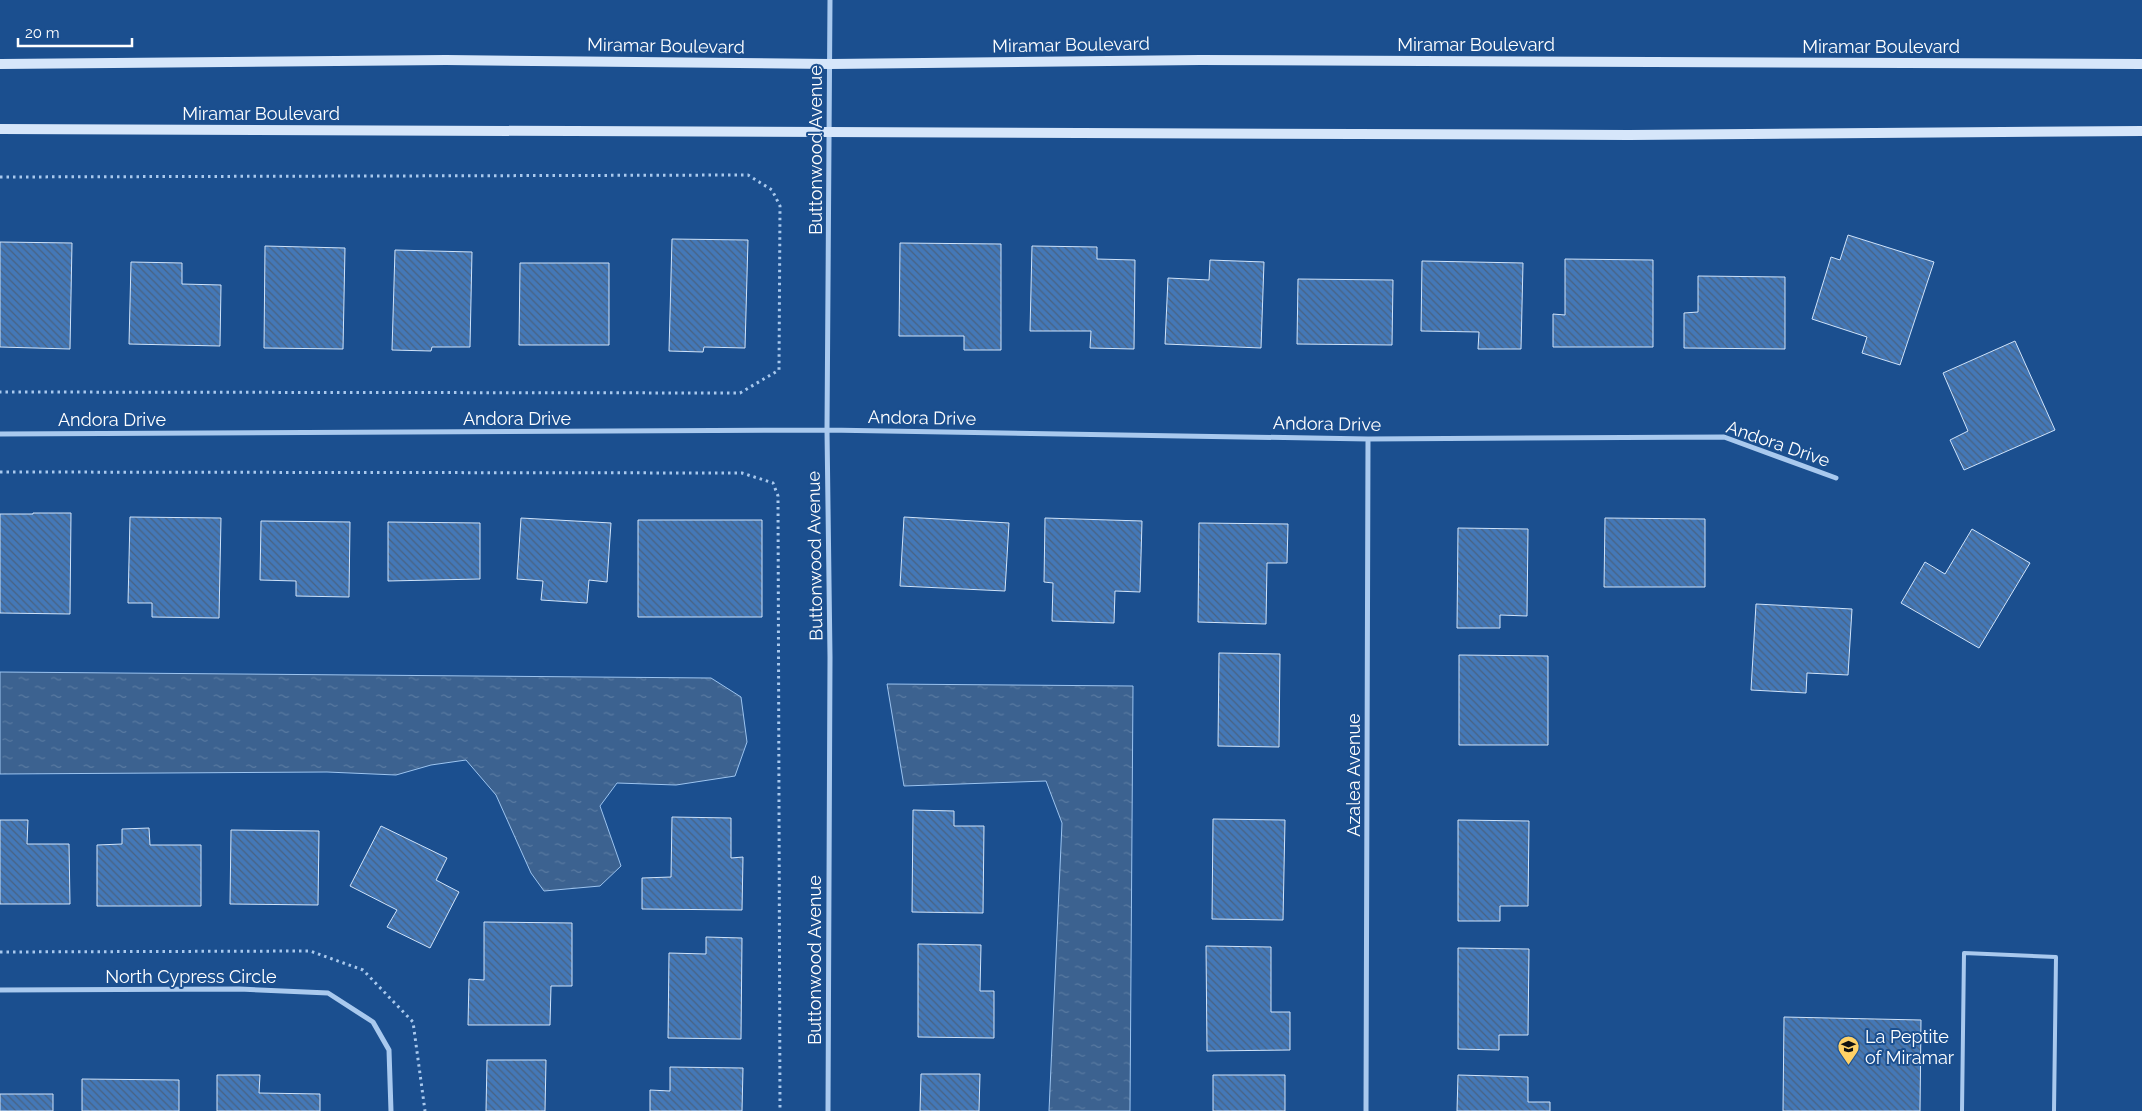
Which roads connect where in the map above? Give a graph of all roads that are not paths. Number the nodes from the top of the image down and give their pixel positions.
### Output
1 (830, 0) edge
2 (0, 64) edge
3 (830, 64) junction
4 (2142, 64) edge
5 (0, 129) edge
6 (2142, 131) edge
7 (830, 132) junction
8 (827, 430) junction
9 (0, 434) edge
10 (1368, 439) junction
11 (1836, 478) dead end
12 (0, 990) edge
13 (392, 1111) edge
14 (828, 1111) edge
15 (1366, 1111) edge
16 (1962, 1111) edge
17 (2054, 1111) edge

1 - 3 street, Buttonwood Avenue
2 - 3 street, Miramar Boulevard
3 - 4 street, Miramar Boulevard
3 - 7 street, Buttonwood Avenue
5 - 7 street, Miramar Boulevard
6 - 7 street, Miramar Boulevard
7 - 8 street, Buttonwood Avenue
8 - 9 street, Andora Drive
8 - 10 street, Andora Drive
8 - 14 street, Buttonwood Avenue
10 - 11 street, Andora Drive
10 - 15 street, Azalea Avenue
12 - 13 street, North Cypress Circle
16 - 17 lane

